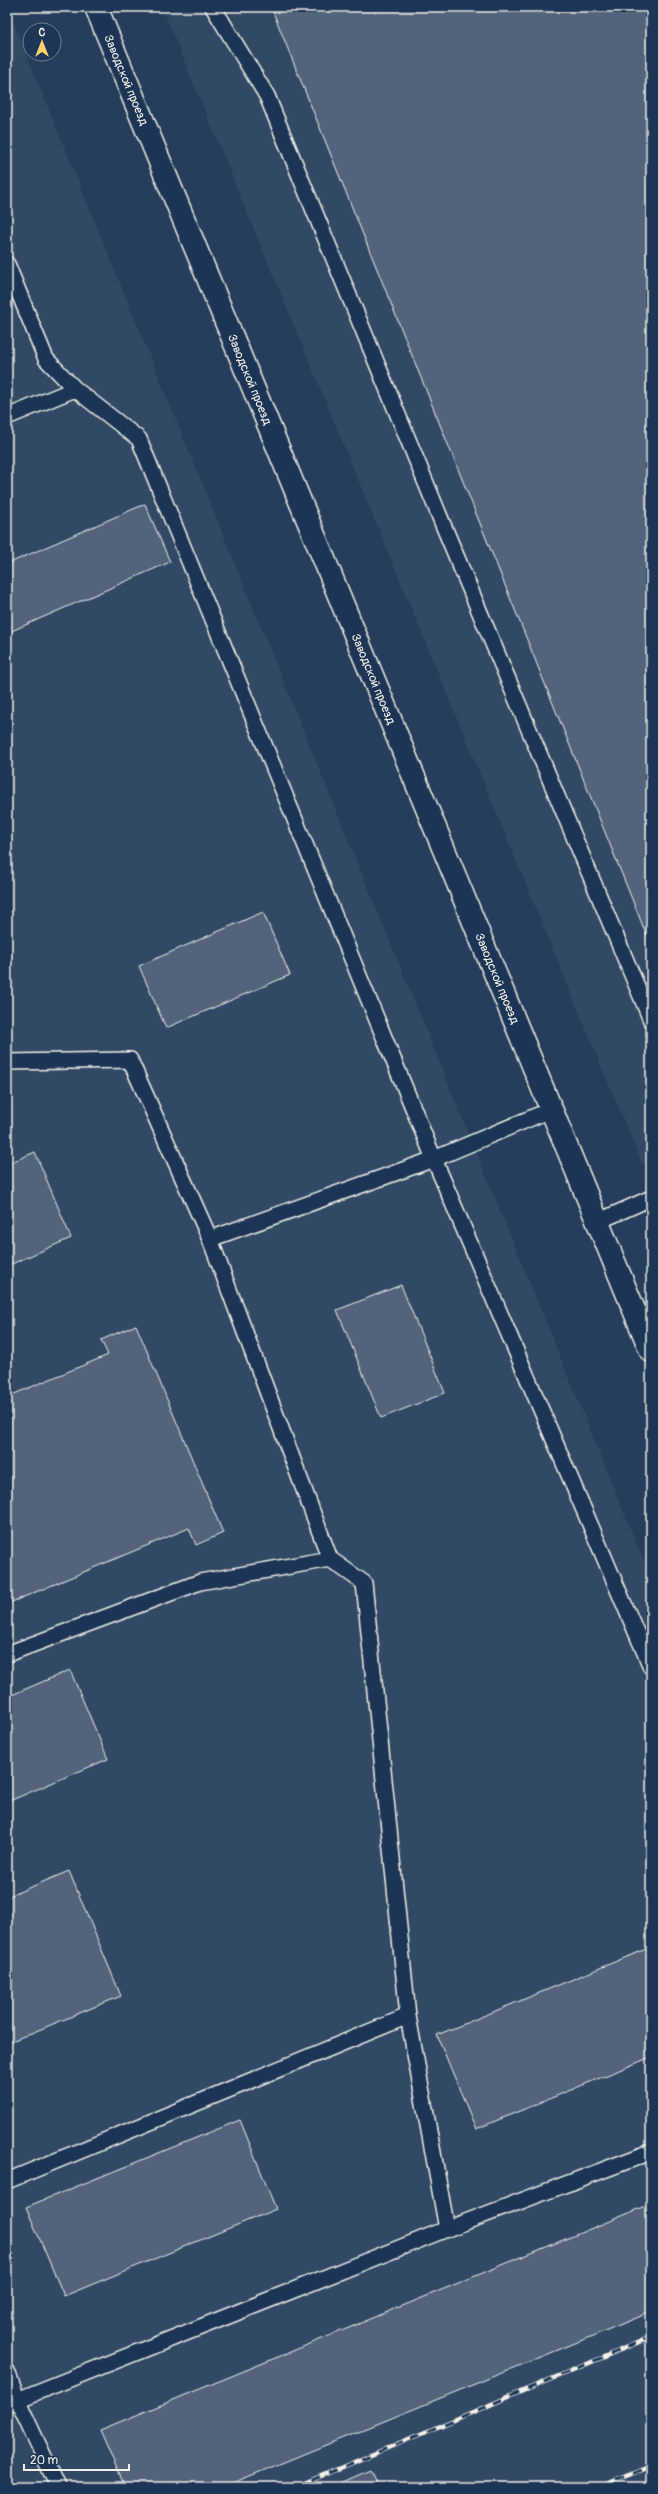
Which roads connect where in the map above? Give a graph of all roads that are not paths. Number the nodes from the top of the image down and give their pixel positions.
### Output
1 (96, 7) edge
2 (212, 7) edge
3 (7, 264) edge
4 (75, 389) junction
5 (7, 417) edge
6 (651, 1020) edge
7 (7, 1062) edge
8 (550, 1110) junction
9 (434, 1159) junction
10 (651, 1198) edge
11 (597, 1222) junction
12 (210, 1239) junction
13 (651, 1351) edge
14 (330, 1559) junction
15 (7, 1654) edge
16 (651, 1667) edge
17 (408, 2016) junction
18 (651, 2152) edge
19 (7, 2181) edge
20 (447, 2229) junction
21 (7, 2371) edge
22 (12, 2403) edge
23 (58, 2487) edge

1 - 8 street, Заводской проезд
2 - 6 lane
3 - 4 lane
4 - 5 lane
4 - 9 lane
7 - 12 lane
8 - 9 lane
8 - 11 street, Заводской проезд
9 - 12 lane
9 - 16 lane
10 - 11 lane
11 - 13 street, Заводской проезд
12 - 14 lane
14 - 15 lane
14 - 17 lane
17 - 19 lane
17 - 20 lane
18 - 20 lane
20 - 22 lane
21 - 22 lane
22 - 23 lane

